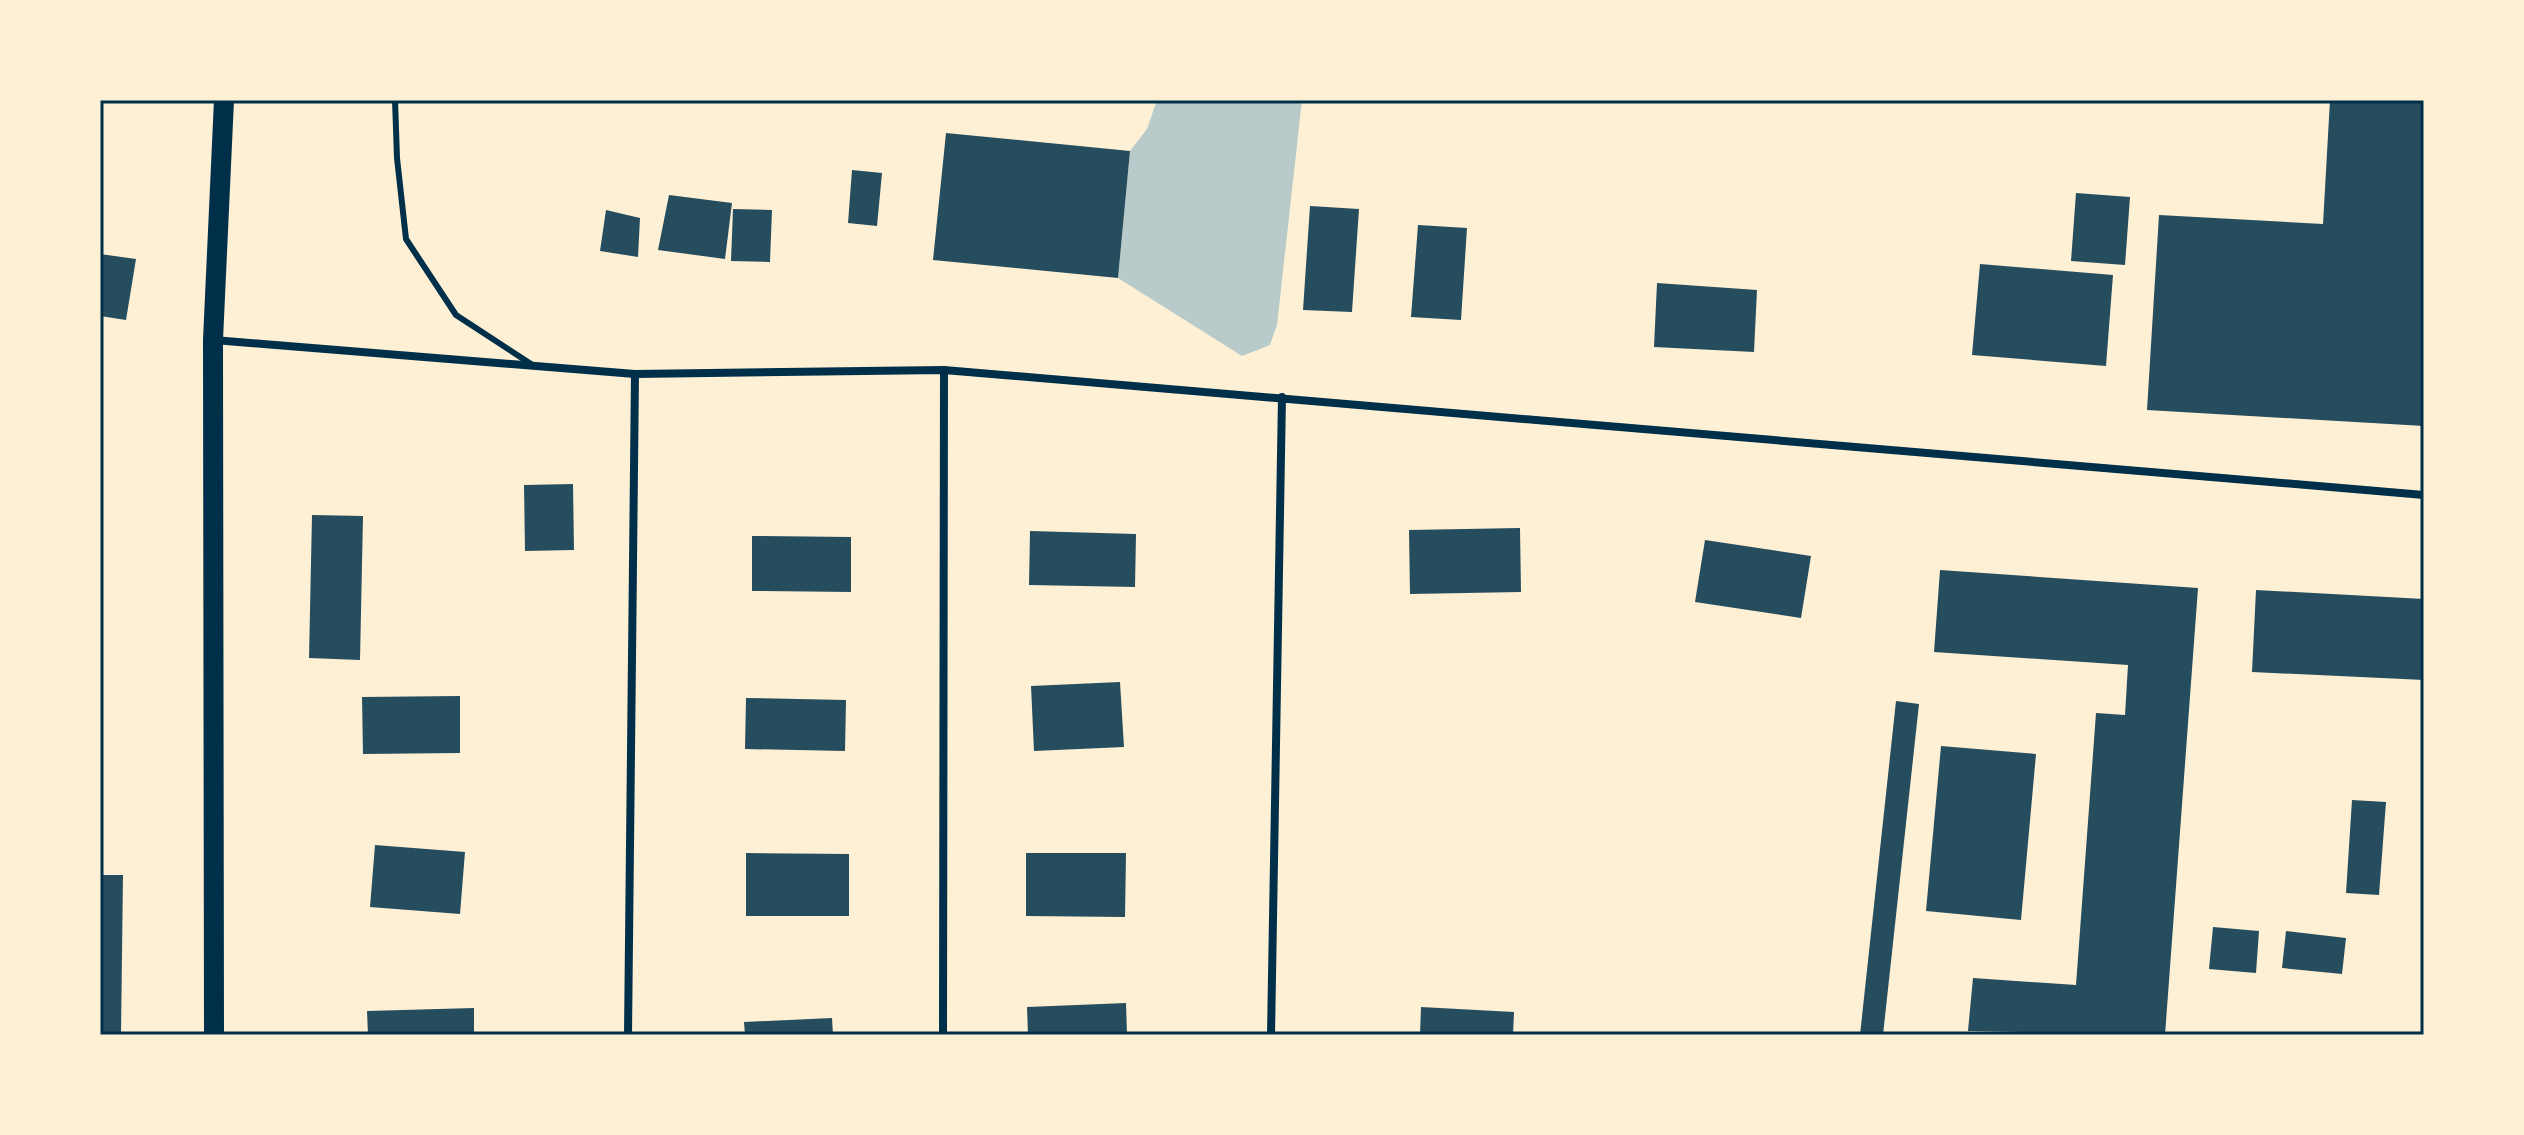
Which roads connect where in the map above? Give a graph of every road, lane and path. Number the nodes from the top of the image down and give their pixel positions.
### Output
1 (224, 100) edge
2 (395, 100) edge
3 (213, 340) junction
4 (534, 366) junction
5 (944, 370) junction
6 (635, 374) junction
7 (1282, 397) junction
8 (2424, 495) edge
9 (214, 1035) edge
10 (628, 1035) edge
11 (943, 1035) edge
12 (1271, 1035) edge

1 - 3 main road
2 - 4 lane
3 - 4 street
3 - 9 main road
4 - 6 street
5 - 6 street
5 - 7 street
5 - 11 street
6 - 10 street
7 - 8 street
7 - 12 street

